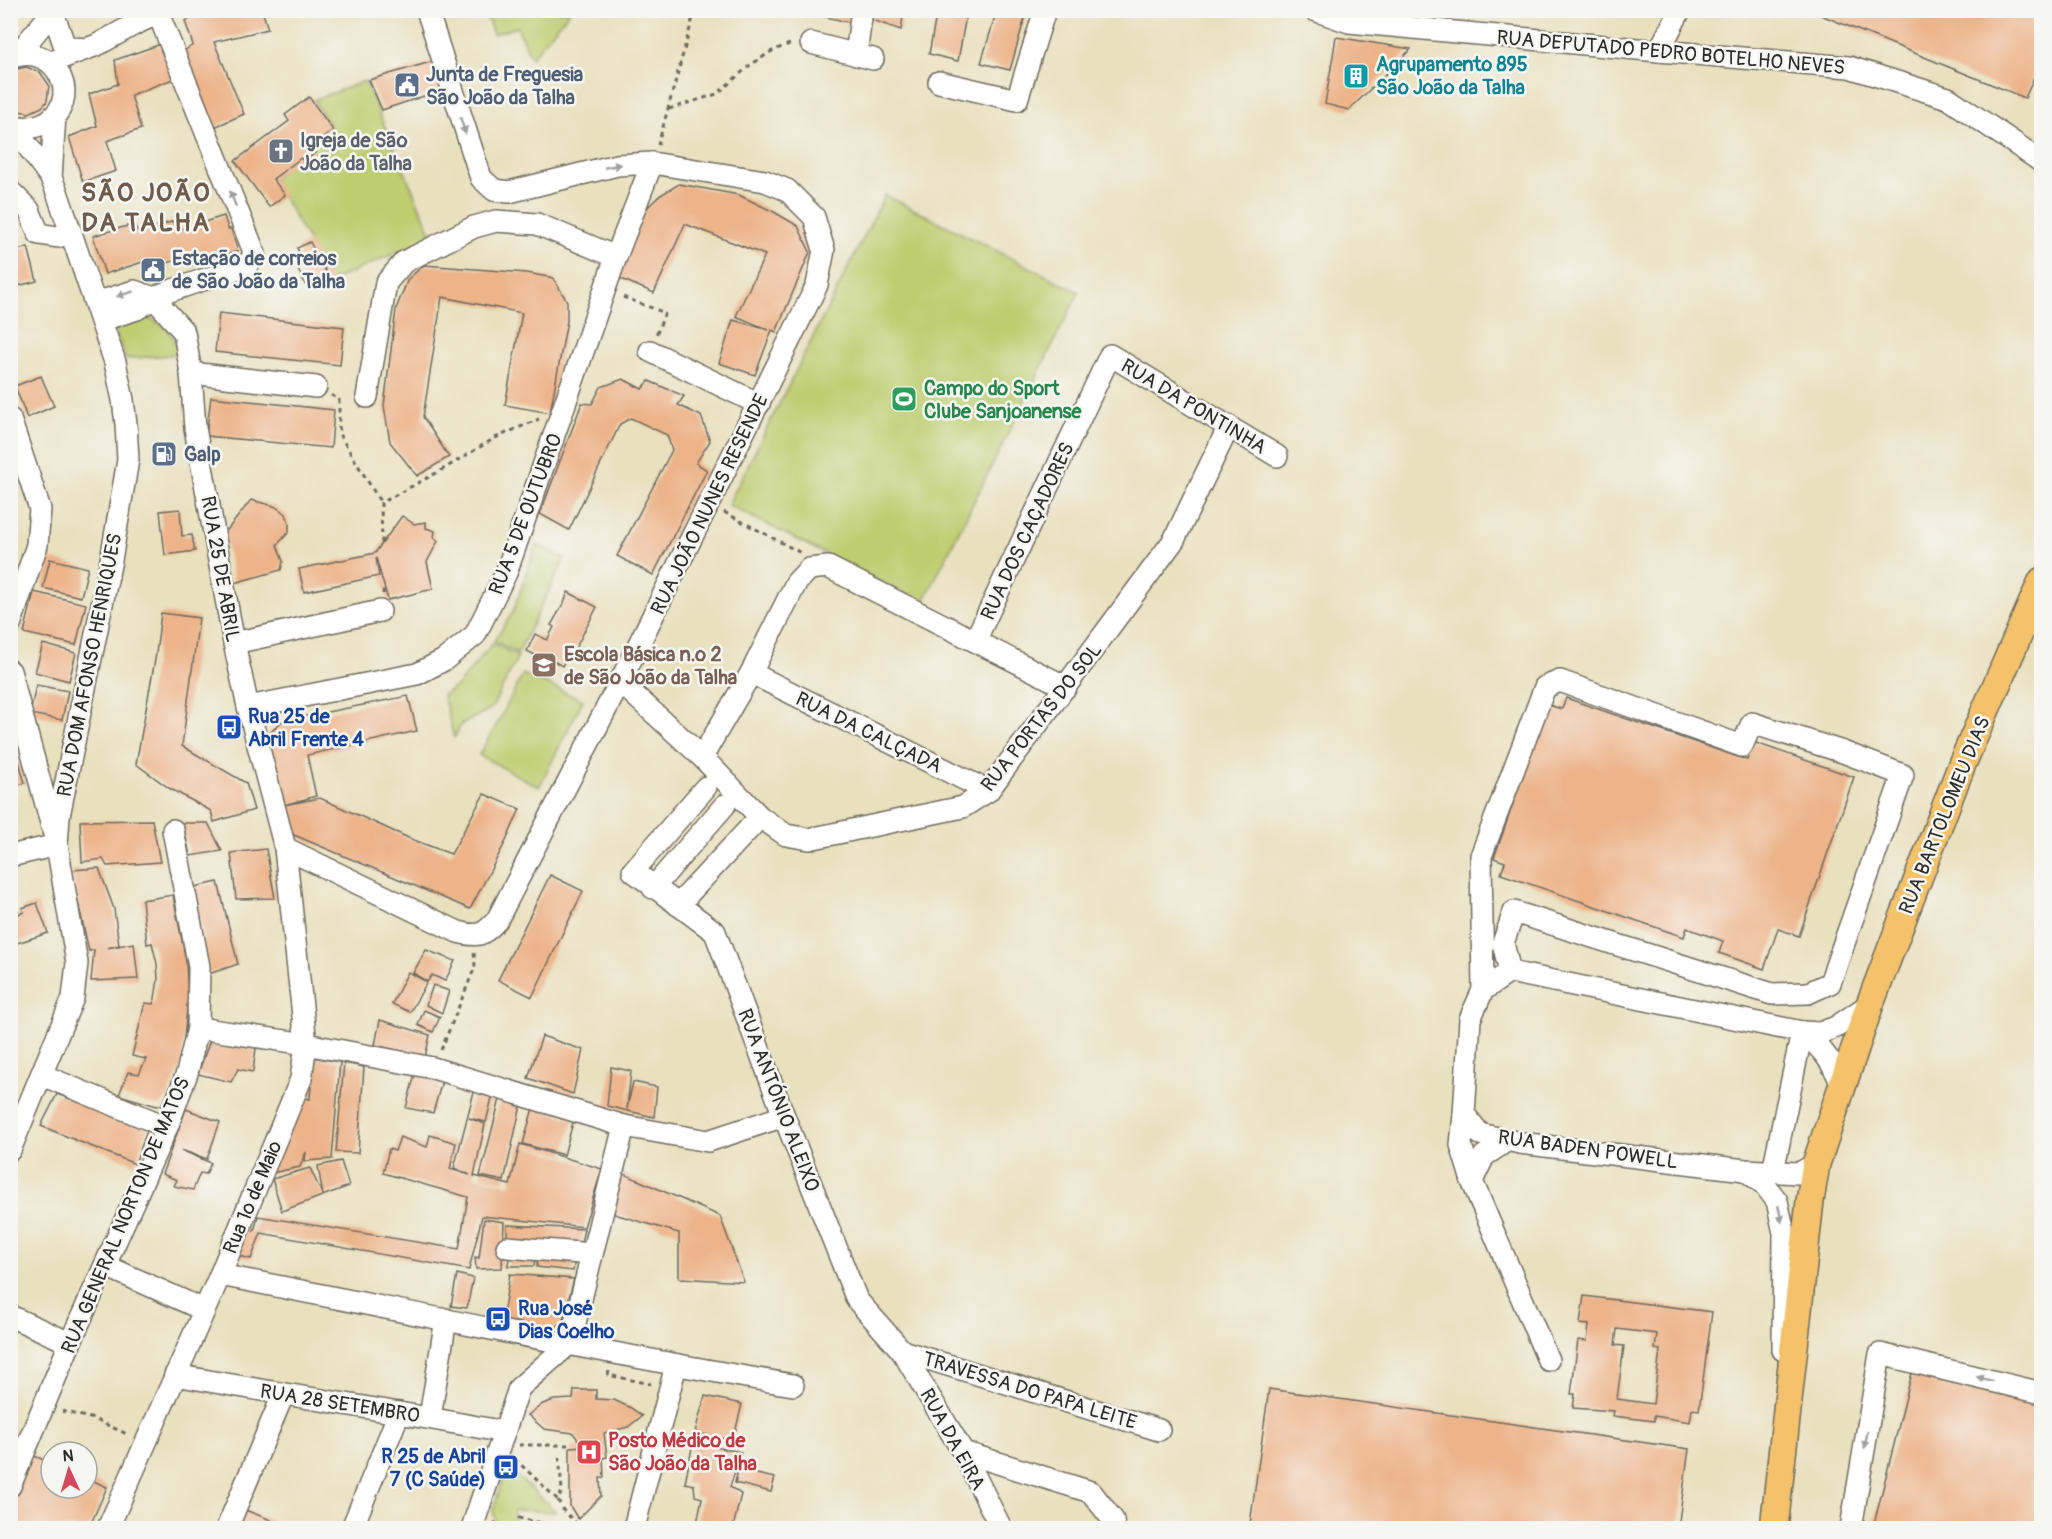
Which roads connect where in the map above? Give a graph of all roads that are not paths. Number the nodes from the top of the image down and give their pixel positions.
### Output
1 (427, 10) edge
2 (862, 10) edge
3 (1045, 10) edge
4 (1314, 10) edge
5 (1680, 10) edge
6 (162, 12) edge
7 (55, 13) edge
8 (811, 43) road end
9 (91, 47) junction
10 (1659, 51) junction
11 (14, 56) edge
12 (48, 60) junction
13 (939, 82) dead end
14 (58, 110) junction
15 (12, 125) edge
16 (2042, 162) edge
17 (652, 163) junction
18 (54, 185) junction
19 (10, 191) edge
20 (29, 210) junction
21 (71, 232) junction
22 (616, 257) junction
23 (154, 298) junction
24 (99, 312) junction
25 (650, 351) dead end
26 (1110, 356) joint
27 (191, 374) junction
28 (316, 387) road end
29 (367, 397) dead end
30 (759, 404) junction
31 (10, 419) edge
32 (1228, 426) junction
33 (1277, 456) dead end
34 (2042, 581) edge
35 (380, 610) dead end
36 (10, 625) edge
37 (975, 641) junction
38 (234, 643) junction
39 (10, 671) edge
40 (751, 674) junction
41 (620, 682) junction
42 (1066, 687) junction
43 (248, 707) junction
44 (702, 757) junction
45 (706, 787) dead end
46 (988, 791) junction
47 (725, 805) dead end
48 (760, 817) junction
49 (172, 830) dead end
50 (57, 845) junction
51 (285, 848) junction
52 (10, 855) edge
53 (653, 888) junction
54 (678, 905) junction
55 (1510, 972) junction
56 (1483, 990) junction
57 (1870, 1004) junction
58 (198, 1028) junction
59 (1802, 1032) junction
60 (306, 1044) junction
61 (42, 1075) junction
62 (1842, 1085) junction
63 (1464, 1114) junction
64 (784, 1116) junction
65 (624, 1126) junction
66 (167, 1127) junction
67 (1508, 1140) junction
68 (10, 1150) edge
69 (1816, 1164) junction
70 (1745, 1170) junction
71 (1773, 1172) junction
72 (1472, 1181) junction
73 (507, 1247) dead end
74 (592, 1254) junction
75 (106, 1266) junction
76 (219, 1275) junction
77 (204, 1310) junction
78 (10, 1316) edge
79 (446, 1319) junction
80 (70, 1342) junction
81 (570, 1343) junction
82 (902, 1351) junction
83 (1548, 1360) dead end
84 (675, 1369) junction
85 (176, 1375) junction
86 (793, 1385) dead end
87 (2042, 1393) edge
88 (283, 1395) junction
89 (399, 1413) junction
90 (430, 1418) junction
91 (1159, 1430) dead end
92 (1785, 1430) junction
93 (508, 1439) junction
94 (963, 1452) junction
95 (10, 1486) edge
96 (108, 1528) edge
97 (227, 1528) edge
98 (352, 1528) edge
99 (472, 1528) edge
100 (634, 1528) edge
101 (1001, 1528) edge
102 (1114, 1528) edge
103 (1774, 1528) edge
104 (1851, 1528) edge

1 -> 17 street, RUA JOÃO NUNES RESENDE
2 - 8 street
3 - 13 street
4 - 10 street, RUA DEPUTADO PEDRO BOTELHO NEVES
5 - 10 street
6 - 9 street
23 -> 6 street
7 - 9 street
7 - 11 street
7 - 12 street
9 - 12 street
9 - 14 street
10 - 16 street, RUA DEPUTADO PEDRO BOTELHO NEVES
11 - 12 street
12 - 14 street
14 - 15 street
14 - 18 street, RUA DOM AFONSO HENRIQUES
15 - 18 street, RUA DOM AFONSO HENRIQUES
17 - 22 street, RUA 5 DE OUTUBRO
17 - 30 street, RUA JOÃO NUNES RESENDE
18 - 20 street
18 - 21 street, RUA DOM AFONSO HENRIQUES
19 - 20 street
20 - 21 street
21 - 24 street, RUA DOM AFONSO HENRIQUES
22 - 29 street
22 - 43 street, RUA 5 DE OUTUBRO
23 - 24 street
23 - 27 street, RUA 25 DE ABRIL
24 - 50 street, RUA DOM AFONSO HENRIQUES
25 - 30 street
26 - 32 street, RUA DA PONTINHA
26 - 37 street, RUA DOS CAÇADORES
27 - 28 street
27 - 38 street, RUA 25 DE ABRIL
30 - 41 street, RUA JOÃO NUNES RESENDE
31 - 36 street
32 - 33 street, RUA DA PONTINHA
32 - 42 street, RUA PORTAS DO SOL
34 - 57 main road, RUA BARTOLOMEU DIAS
35 - 38 street
37 - 40 street
37 - 42 street
38 - 43 street, RUA 25 DE ABRIL
39 - 50 street
40 - 44 street
40 - 46 street, RUA DA CALÇADA
41 - 44 street, RUA PORTAS DO SOL
41 - 51 street, RUA JOÃO NUNES RESENDE
42 - 46 street, RUA PORTAS DO SOL
43 - 51 street, RUA 25 DE ABRIL
44 - 48 street, RUA PORTAS DO SOL
45 - 53 street, RUA ANTÓNIO ALEIXO
46 - 48 street, RUA PORTAS DO SOL
47 - 53 street
48 - 54 street
49 - 58 street, RUA GENERAL NORTON DE MATOS
50 - 52 street
50 - 61 street, RUA DOM AFONSO HENRIQUES
51 - 60 street, Rua 1º de Maio
53 - 54 street, RUA ANTÓNIO ALEIXO
54 - 64 street, RUA ANTÓNIO ALEIXO
55 - 56 street
55 - 56 street
55 - 59 street
56 - 63 street
57 - 59 street
57 - 62 main road, RUA BARTOLOMEU DIAS
58 - 60 street
58 - 66 street, RUA GENERAL NORTON DE MATOS
59 - 62 street
59 - 71 street
60 - 65 street
60 - 76 street, Rua 1º de Maio
61 - 66 street
61 - 68 street, RUA DOM AFONSO HENRIQUES
62 - 69 main road, RUA BARTOLOMEU DIAS
63 - 67 street, RUA BADEN POWELL
63 - 72 street
64 - 65 street
64 - 82 street, RUA ANTÓNIO ALEIXO
65 - 74 street
66 - 75 street, RUA GENERAL NORTON DE MATOS
67 - 70 street, RUA BADEN POWELL
67 - 72 street
69 - 71 street, RUA BADEN POWELL
69 - 92 main road, RUA BARTOLOMEU DIAS
70 - 71 street, RUA BADEN POWELL
70 -> 92 street
72 - 83 street
73 - 74 street
74 - 81 street
75 - 77 street
75 - 80 street, RUA GENERAL NORTON DE MATOS
76 - 77 street, Rua 1º de Maio
76 - 79 street
77 - 85 street, Rua 1º de Maio
78 - 80 street
79 - 81 street
79 - 90 street
80 - 95 street, RUA GENERAL NORTON DE MATOS
81 - 84 street
81 - 93 street
82 - 91 street, TRAVESSA DO PAPA LEITE
82 - 94 street, RUA DA EIRA
84 - 86 street
84 - 100 street
85 - 88 street, RUA 28 SETEMBRO
85 - 96 street, Rua 1º de Maio
87 -> 104 street
88 - 89 street, RUA 28 SETEMBRO
88 - 97 street
89 - 90 street, RUA 28 SETEMBRO
89 - 98 street
90 - 93 street, RUA 28 SETEMBRO
92 - 103 main road, RUA BARTOLOMEU DIAS
93 - 99 street
94 - 101 street, RUA DA EIRA
94 - 102 street

